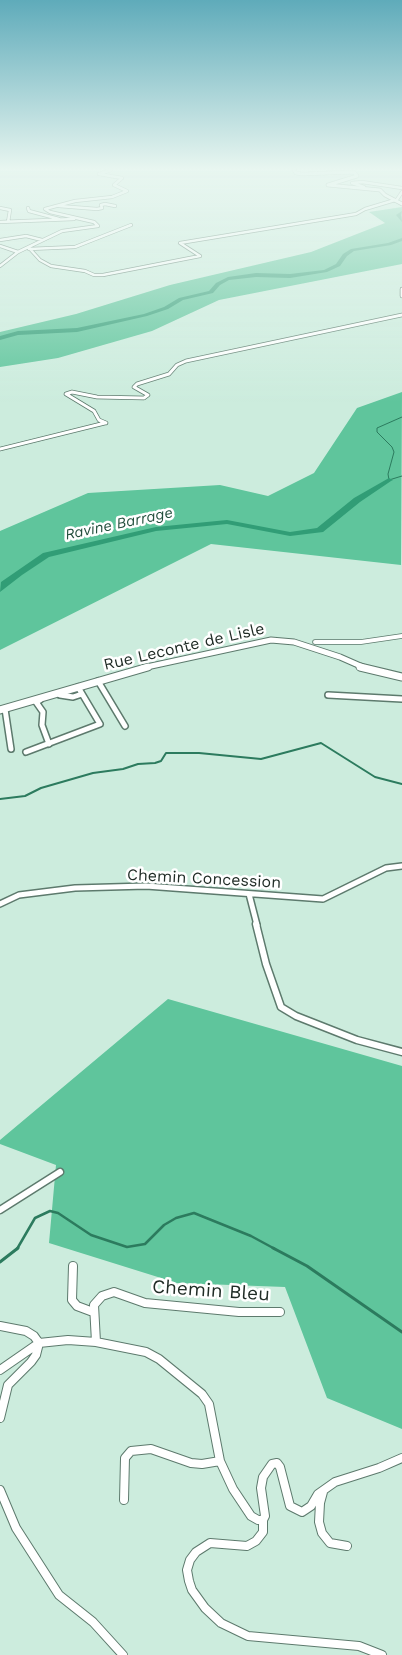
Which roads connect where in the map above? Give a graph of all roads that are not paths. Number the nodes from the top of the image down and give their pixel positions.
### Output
1 (4, 247) edge
2 (73, 247) edge
3 (185, 247) edge
4 (26, 248) joint
5 (30, 249) junction
6 (18, 252) junction
7 (0, 266) edge
8 (402, 289) edge
9 (402, 296) edge
10 (402, 315) edge
11 (0, 449) edge
12 (402, 636) edge
13 (315, 642) dead end
14 (402, 677) edge
15 (98, 681) junction
16 (78, 687) junction
17 (82, 694) junction
18 (328, 695) dead end
19 (402, 699) edge
20 (2, 709) edge
21 (125, 726) dead end
22 (49, 744) junction
23 (11, 749) dead end
24 (26, 752) dead end
25 (402, 866) edge
26 (249, 894) junction
27 (0, 904) edge
28 (402, 1052) edge
29 (60, 1172) dead end
30 (0, 1210) edge
31 (73, 1266) dead end
32 (93, 1312) junction
33 (280, 1312) dead end
34 (0, 1326) edge
35 (96, 1342) junction
36 (39, 1343) junction
37 (0, 1370) edge
38 (0, 1418) edge
39 (402, 1458) edge
40 (220, 1461) junction
41 (326, 1488) junction
42 (0, 1490) edge
43 (124, 1500) dead end
44 (263, 1520) junction
45 (347, 1546) dead end
46 (123, 1655) edge
47 (382, 1655) edge

1 - 6 street
2 - 5 street
3 - 5 street
4 - 5 street
4 - 6 street
6 - 7 street
8 - 9 main road
10 - 11 street
12 - 13 street
14 - 15 main road, Rue Leconte de Lisle
15 - 16 main road, Rue Leconte de Lisle
15 - 21 street
16 - 17 street
16 - 20 main road, Rue Leconte de Lisle
17 - 22 street
17 - 22 street
18 - 19 street
20 - 23 street
22 - 24 street
25 - 26 street, Chemin Concession
26 - 27 street, Chemin Concession
26 - 28 street
29 - 30 street
31 - 32 street
32 - 33 street, Chemin Bleu
32 - 35 street
34 - 36 street
35 - 36 street
35 - 40 street
36 - 37 street
36 - 38 street
39 - 41 street
40 - 43 street
40 - 44 street
41 - 44 street
41 - 45 street
42 - 46 street
44 - 47 street

